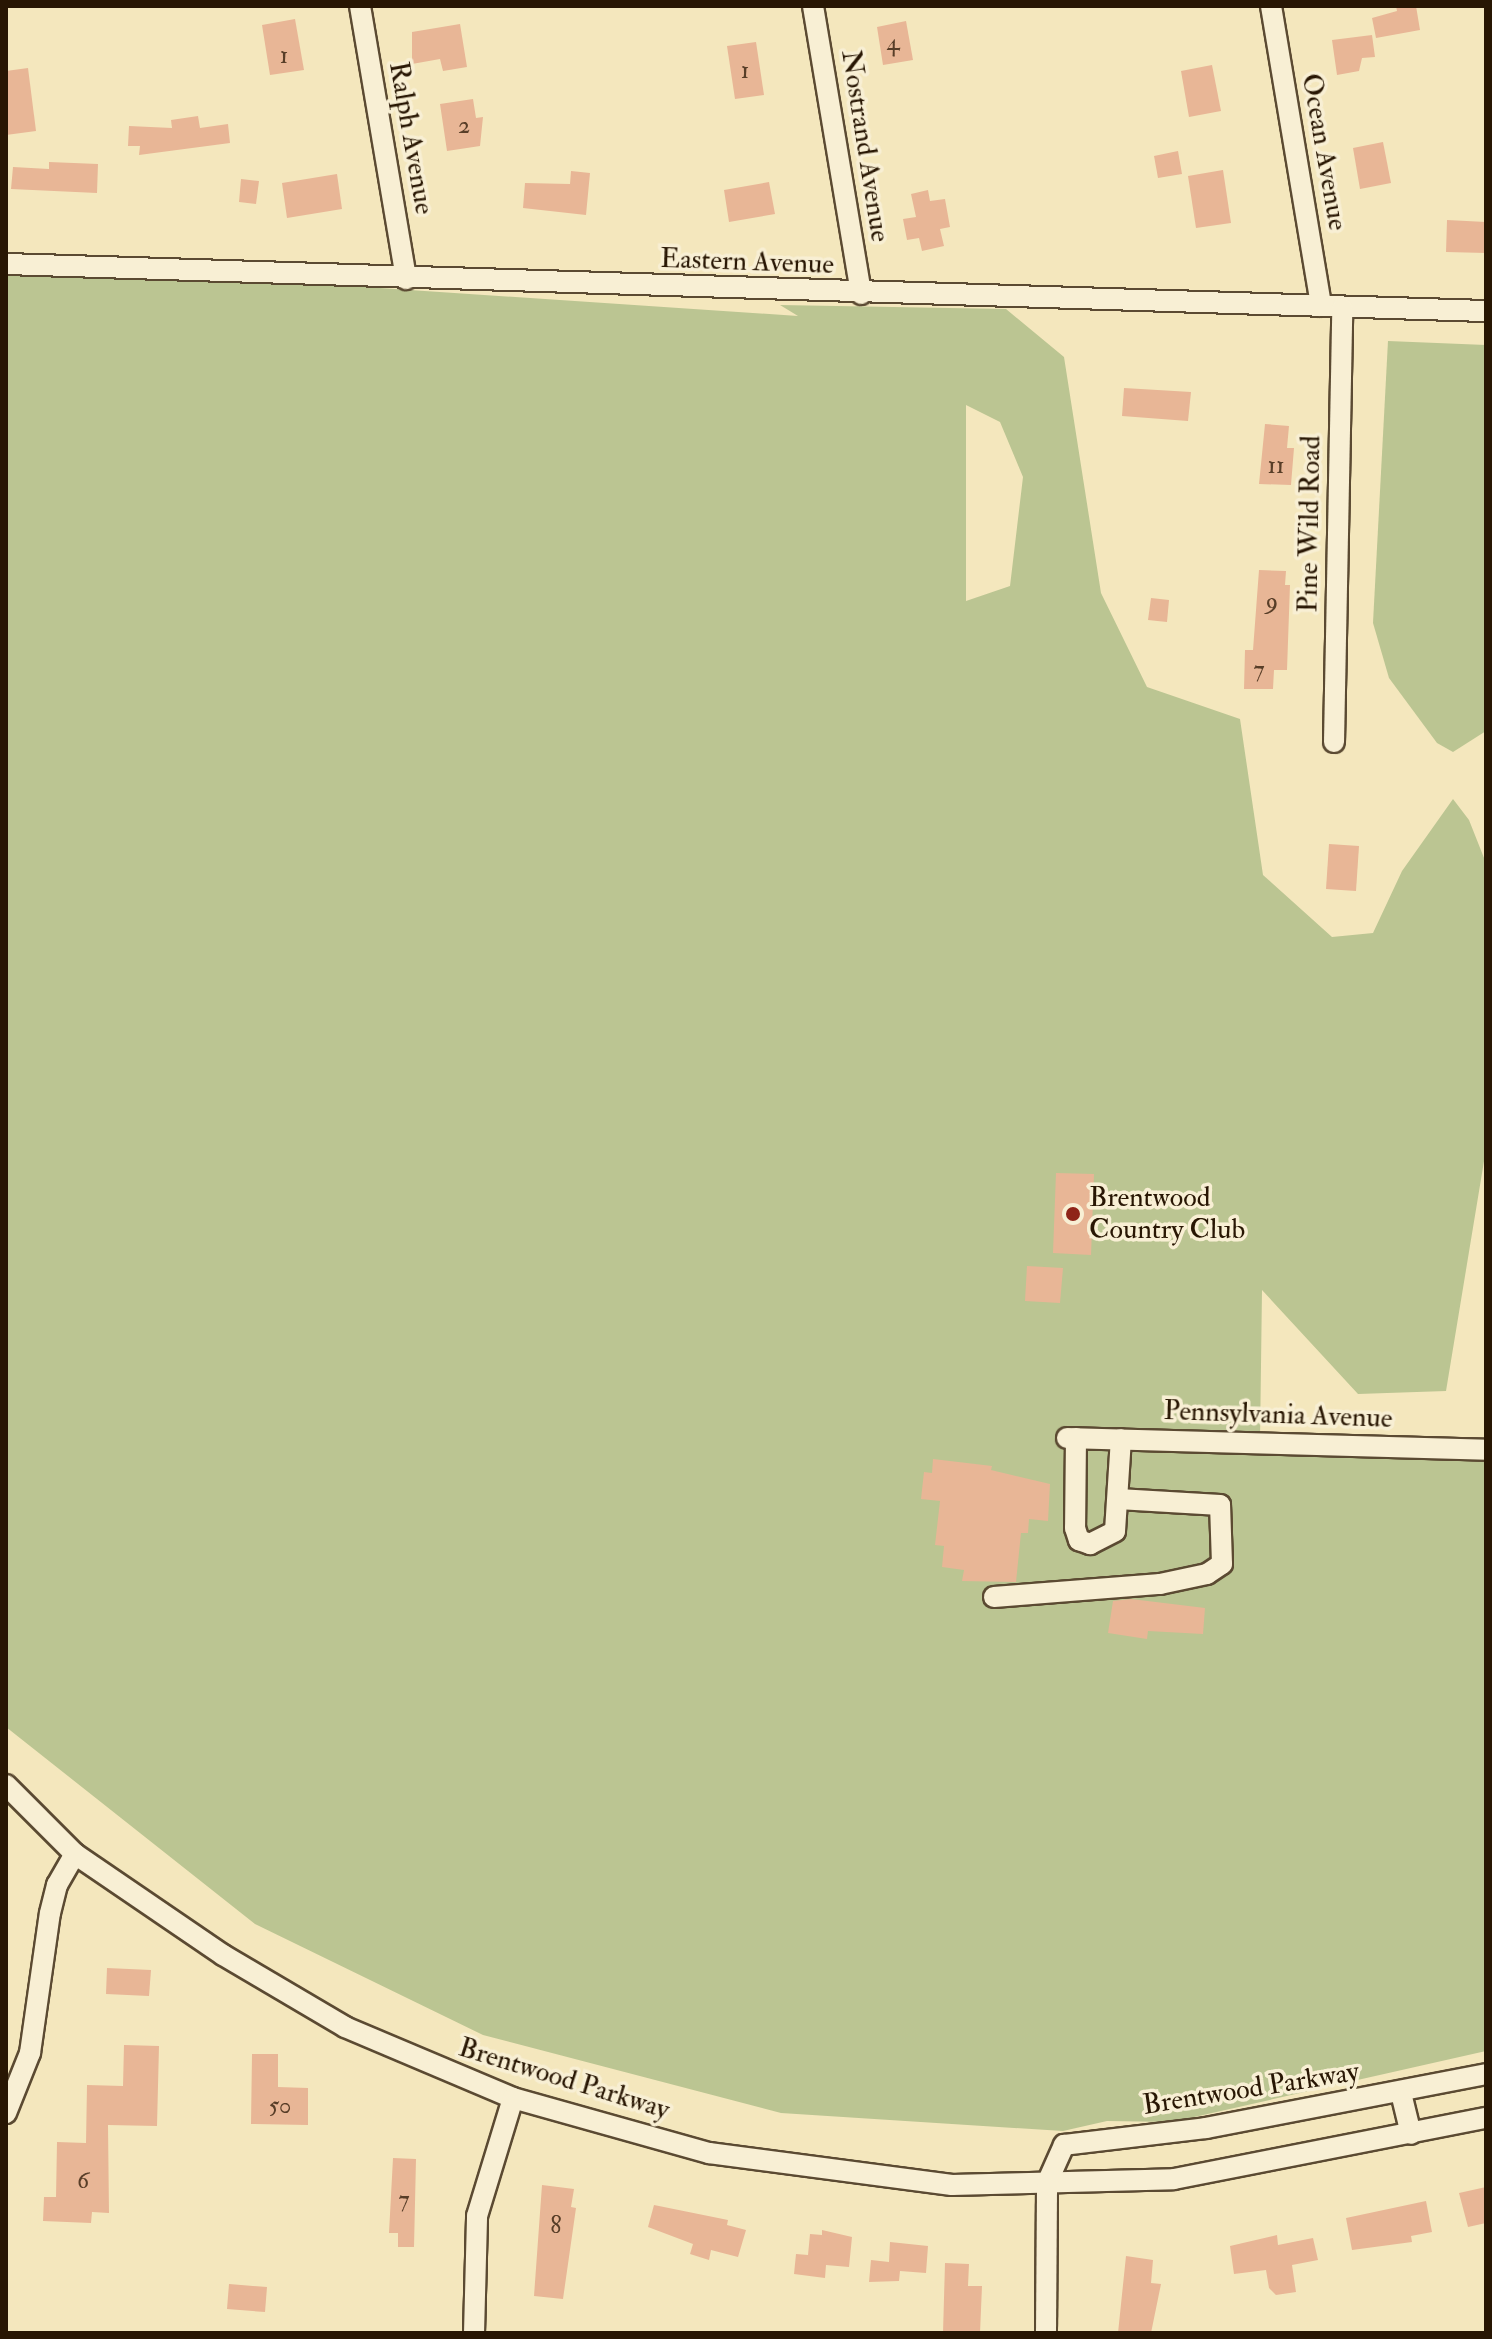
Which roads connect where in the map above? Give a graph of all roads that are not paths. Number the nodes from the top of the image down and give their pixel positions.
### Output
1 (360, 6) edge
2 (813, 6) edge
3 (1271, 6) edge
4 (6, 264) edge
5 (406, 279) junction
6 (861, 294) junction
7 (1332, 307) junction
8 (1486, 311) edge
9 (1334, 742) dead end
10 (1121, 1439) junction
11 (1486, 1450) edge
12 (1118, 1499) junction
13 (994, 1597) dead end
14 (6, 1785) edge
15 (75, 1854) junction
16 (1486, 2074) edge
17 (1401, 2093) junction
18 (513, 2098) junction
19 (6, 2113) edge
20 (1486, 2118) edge
21 (1411, 2134) junction
22 (1047, 2183) junction
23 (474, 2333) edge
24 (1046, 2333) edge

1 - 5 street, Ralph Avenue
2 - 6 street, Nostrand Avenue
3 - 7 street, Ocean Avenue
4 - 5 street, Eastern Avenue
5 - 6 street, Eastern Avenue
6 - 7 street, Eastern Avenue
7 - 8 street, Eastern Avenue
7 - 9 street, Pine Wild Road
10 - 11 street, Pennsylvania Avenue
10 - 12 street
10 - 12 street, Pennsylvania Avenue
12 - 13 street
14 - 15 street, Brentwood Parkway
15 - 18 street, Brentwood Parkway
15 - 19 street
16 - 17 street, Brentwood Parkway
17 - 21 street
17 - 22 street, Brentwood Parkway
18 - 22 street, Brentwood Parkway
18 - 23 street
20 - 21 street, Brentwood Parkway
21 - 22 street, Brentwood Parkway
22 - 24 street

